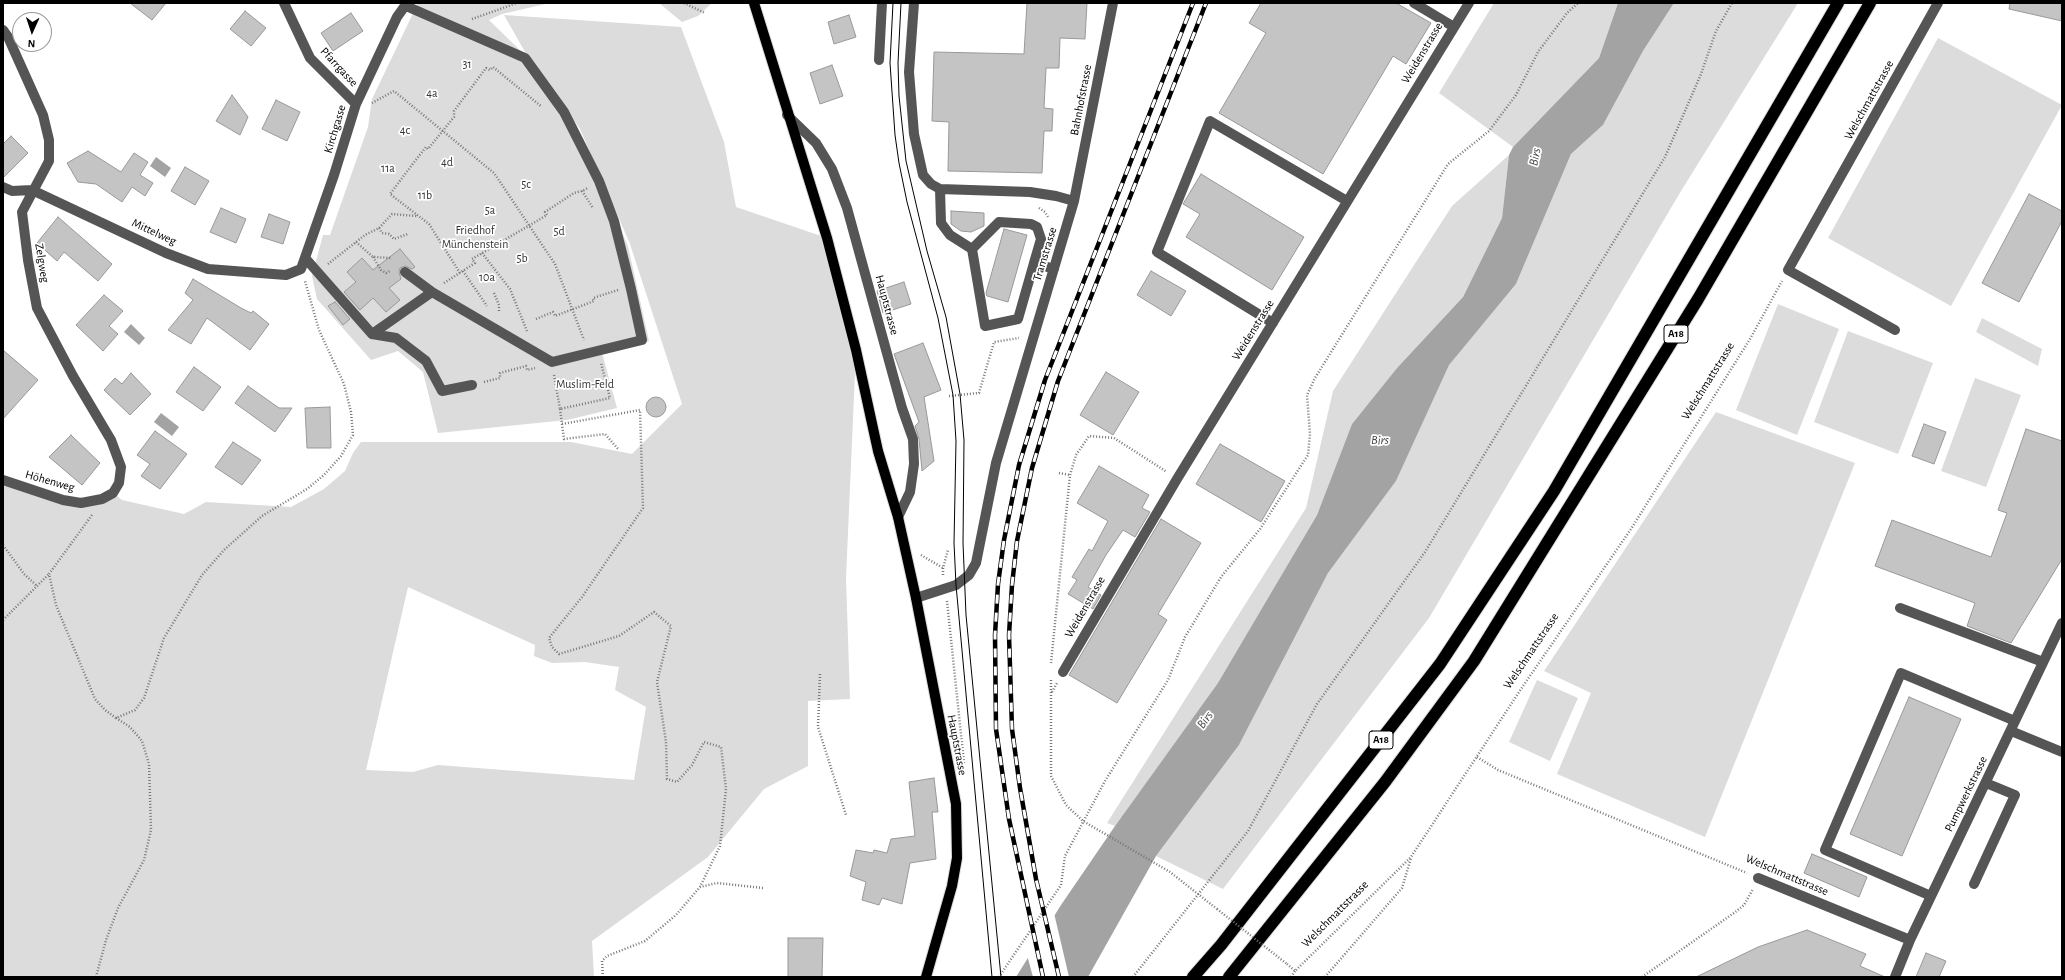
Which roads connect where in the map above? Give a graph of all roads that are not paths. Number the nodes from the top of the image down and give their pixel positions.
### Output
1 (284, 3) edge
2 (754, 3) edge
3 (882, 3) edge
4 (914, 3) edge
5 (1113, 3) edge
6 (1414, 3) edge
7 (1469, 3) edge
8 (1838, 3) edge
9 (1870, 3) edge
10 (1938, 3) edge
11 (406, 4) edge
12 (1454, 27) junction
13 (3, 30) edge
14 (879, 60) dead end
15 (356, 104) junction
16 (787, 115) junction
17 (3, 187) edge
18 (940, 189) junction
19 (32, 190) junction
20 (1074, 201) junction
21 (1347, 201) junction
22 (972, 249) junction
23 (306, 259) junction
24 (1034, 263) junction
25 (301, 269) joint
26 (1054, 269) junction
27 (405, 272) dead end
28 (432, 292) junction
29 (1273, 323) junction
30 (1895, 330) dead end
31 (372, 334) junction
32 (472, 385) dead end
33 (3, 480) edge
34 (113, 493) joint
35 (898, 518) junction
36 (916, 598) junction
37 (1900, 608) dead end
38 (2062, 623) edge
39 (2042, 662) junction
40 (1063, 672) dead end
41 (2013, 726) junction
42 (2062, 752) edge
43 (1986, 783) junction
44 (1758, 878) road end
45 (1974, 884) dead end
46 (1932, 896) junction
47 (1910, 940) junction
48 (926, 977) edge
49 (1193, 977) edge
50 (1229, 977) edge
51 (1895, 977) edge

1 - 15 street, Pfarrgasse
2 - 16 main road, Hauptstrasse
3 - 14 street
4 - 18 street
5 - 20 street, Bahnhofstrasse
6 - 12 street
7 - 12 street, Weidenstrasse
8 - 49 highway, A18
9 - 50 highway, A18
10 - 30 street, Welschmattstrasse
11 - 15 street, Kirchgasse
11 - 28 street
12 - 21 street, Weidenstrasse
13 - 19 street, Zelgweg
15 - 23 street, Kirchgasse
16 - 35 main road, Hauptstrasse
16 - 35 street, Hauptstrasse
17 - 19 street, Mittelweg
18 - 20 street
18 - 22 street
19 - 25 street, Mittelweg
19 - 34 street, Zelgweg
20 - 26 street, Tramstrasse
21 - 29 street, Weidenstrasse
21 - 29 street
22 - 24 street
22 - 24 street
23 - 25 street, Kirchgasse
23 - 31 street
24 - 26 street
26 - 36 street, Tramstrasse
27 - 28 street
28 - 31 street
29 - 40 street, Weidenstrasse
31 - 32 street
33 - 34 street, Höhenweg
35 - 36 main road, Hauptstrasse
36 - 48 main road, Hauptstrasse
37 - 39 street
38 - 39 street, Pumpwerkstrasse
39 - 41 street, Pumpwerkstrasse
41 - 42 street
41 - 43 street, Pumpwerkstrasse
41 - 46 street
43 - 45 street
43 - 46 street, Pumpwerkstrasse
44 - 47 street, Welschmattstrasse
46 - 47 street, Pumpwerkstrasse
47 - 51 street, Pumpwerkstrasse

